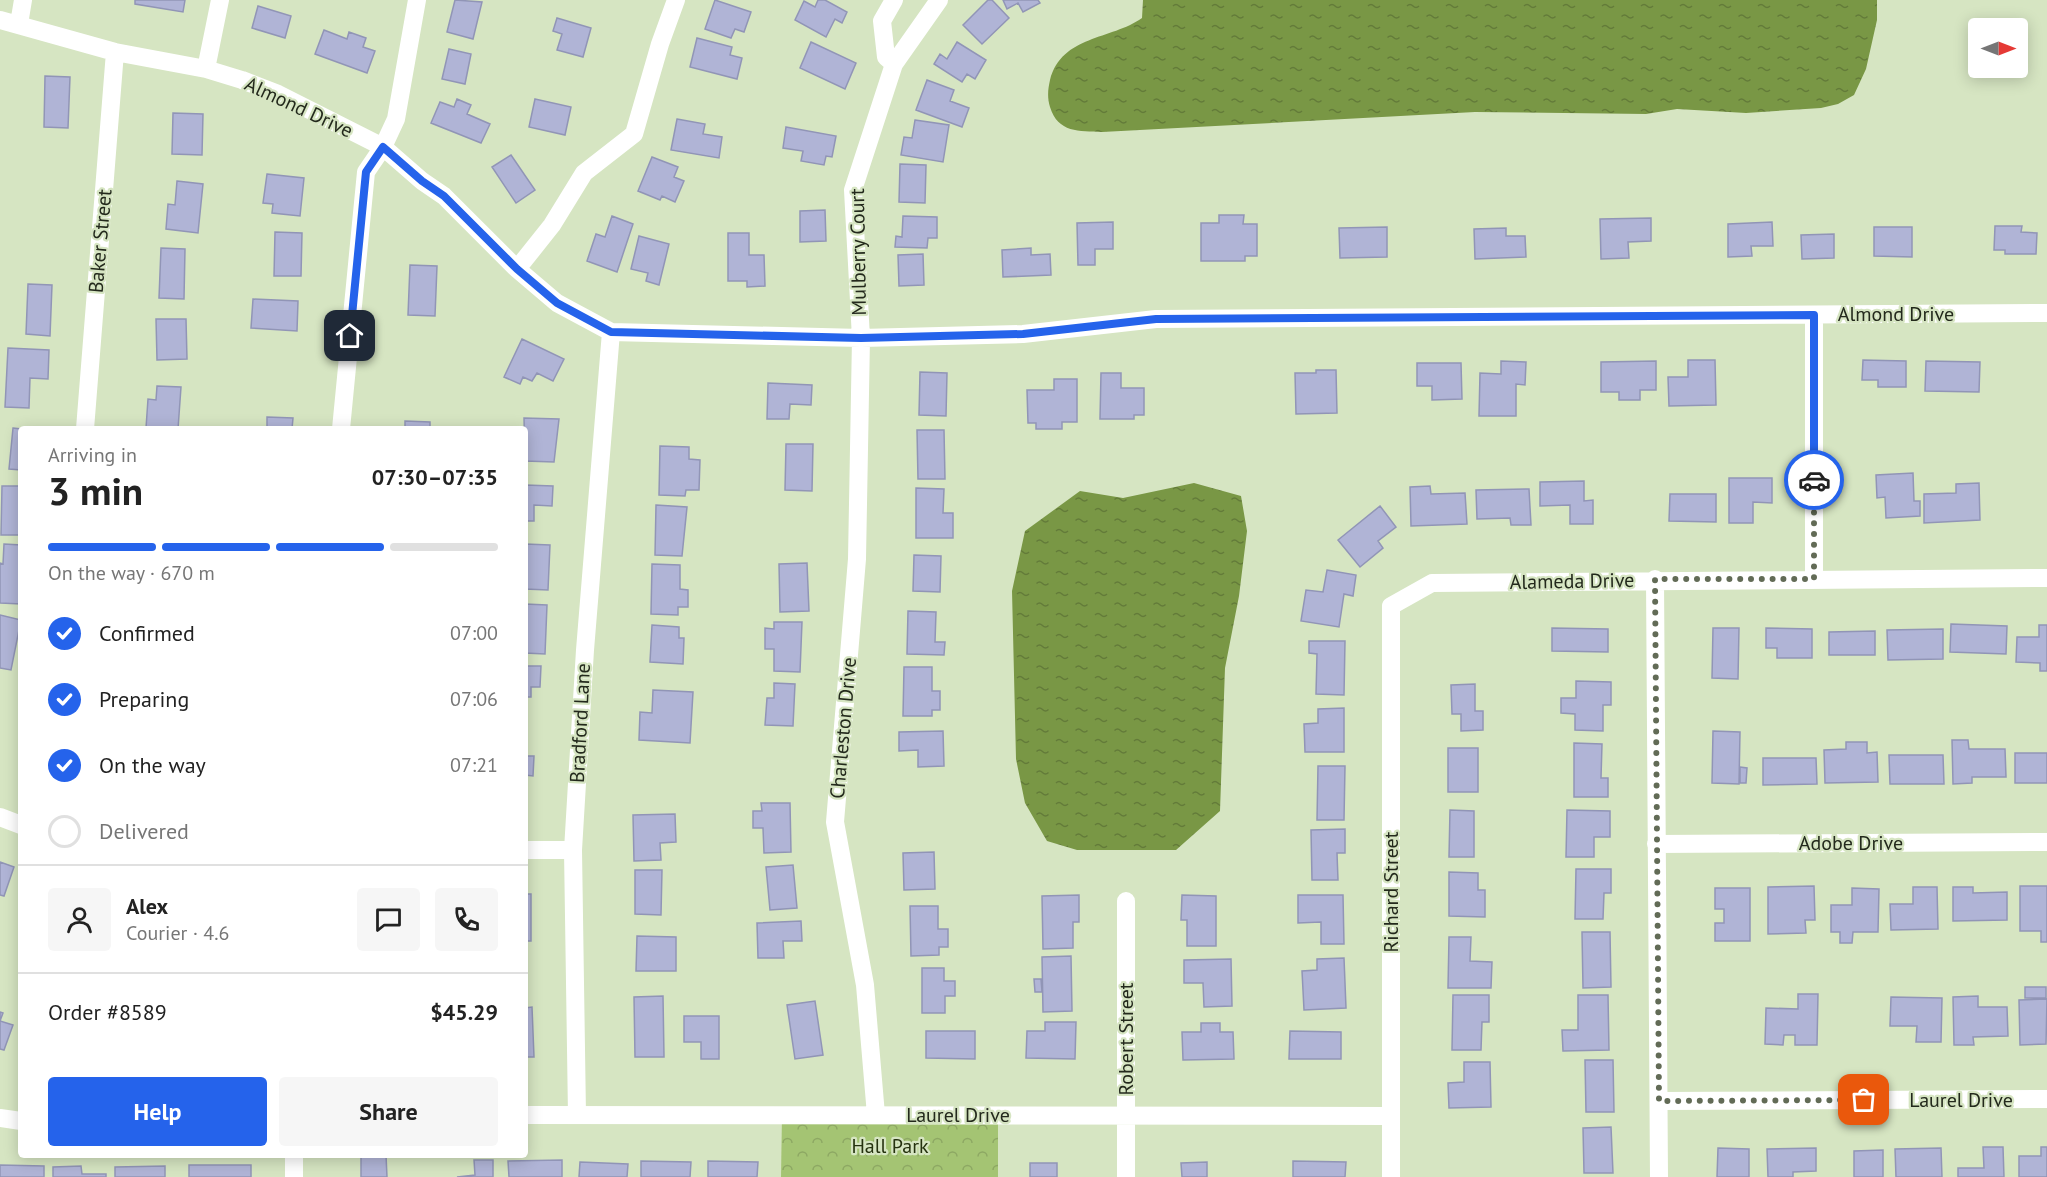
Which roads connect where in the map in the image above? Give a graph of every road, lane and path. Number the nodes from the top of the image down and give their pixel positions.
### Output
1 (23, 0) edge
2 (220, 0) edge
3 (417, 0) edge
4 (676, 0) edge
5 (894, 0) edge
6 (939, 0) edge
7 (0, 20) edge
8 (19, 24) junction
9 (115, 52) junction
10 (894, 64) junction
11 (206, 69) junction
12 (383, 147) junction
13 (517, 269) junction
14 (2047, 313) edge
15 (1814, 315) junction
16 (611, 332) junction
17 (861, 338) junction
18 (85, 426) edge
19 (341, 426) edge
20 (2047, 578) edge
21 (1655, 579) junction
22 (1814, 579) junction
23 (1390, 606) joint
24 (0, 817) edge
25 (18, 820) edge
26 (2047, 842) edge
27 (1656, 844) junction
28 (528, 850) edge
29 (573, 850) junction
30 (1126, 901) dead end
31 (2047, 1099) edge
32 (1659, 1101) junction
33 (528, 1115) edge
34 (577, 1115) junction
35 (876, 1115) junction
36 (1390, 1116) junction
37 (1126, 1117) junction
38 (0, 1118) edge
39 (18, 1121) edge
40 (294, 1158) edge
41 (294, 1177) edge
42 (1126, 1177) edge
43 (1391, 1177) edge
44 (1659, 1177) edge

1 - 8 street
2 - 11 street
3 - 12 street
4 - 13 street
5 - 10 street
6 - 10 street, Mulberry Court
7 - 8 street, Almond Drive
8 - 9 street, Almond Drive
9 - 11 street, Almond Drive
9 - 18 street, Baker Street
10 - 17 street, Mulberry Court
11 - 12 street, Almond Drive
12 - 13 street, Almond Drive
12 - 19 street
13 - 16 street, Almond Drive
14 - 15 street, Almond Drive
15 - 17 street, Almond Drive
15 - 22 street
16 - 17 street, Almond Drive
16 - 29 street, Bradford Lane
17 - 35 street, Charleston Drive
20 - 22 street, Alameda Drive
21 - 22 street, Alameda Drive
21 - 23 street, Alameda Drive
21 - 27 street
23 - 36 street, Richard Street
24 - 25 street
26 - 27 street, Adobe Drive
27 - 32 street
28 - 29 street
29 - 34 street, Bradford Lane
30 - 37 street, Robert Street
31 - 32 street, Laurel Drive
32 - 44 street
33 - 34 street, Laurel Drive
34 - 35 street, Laurel Drive
35 - 37 street, Laurel Drive
36 - 37 street, Laurel Drive
36 - 43 street, Richard Street
37 - 42 street, Robert Street
38 - 39 street
40 - 41 street

